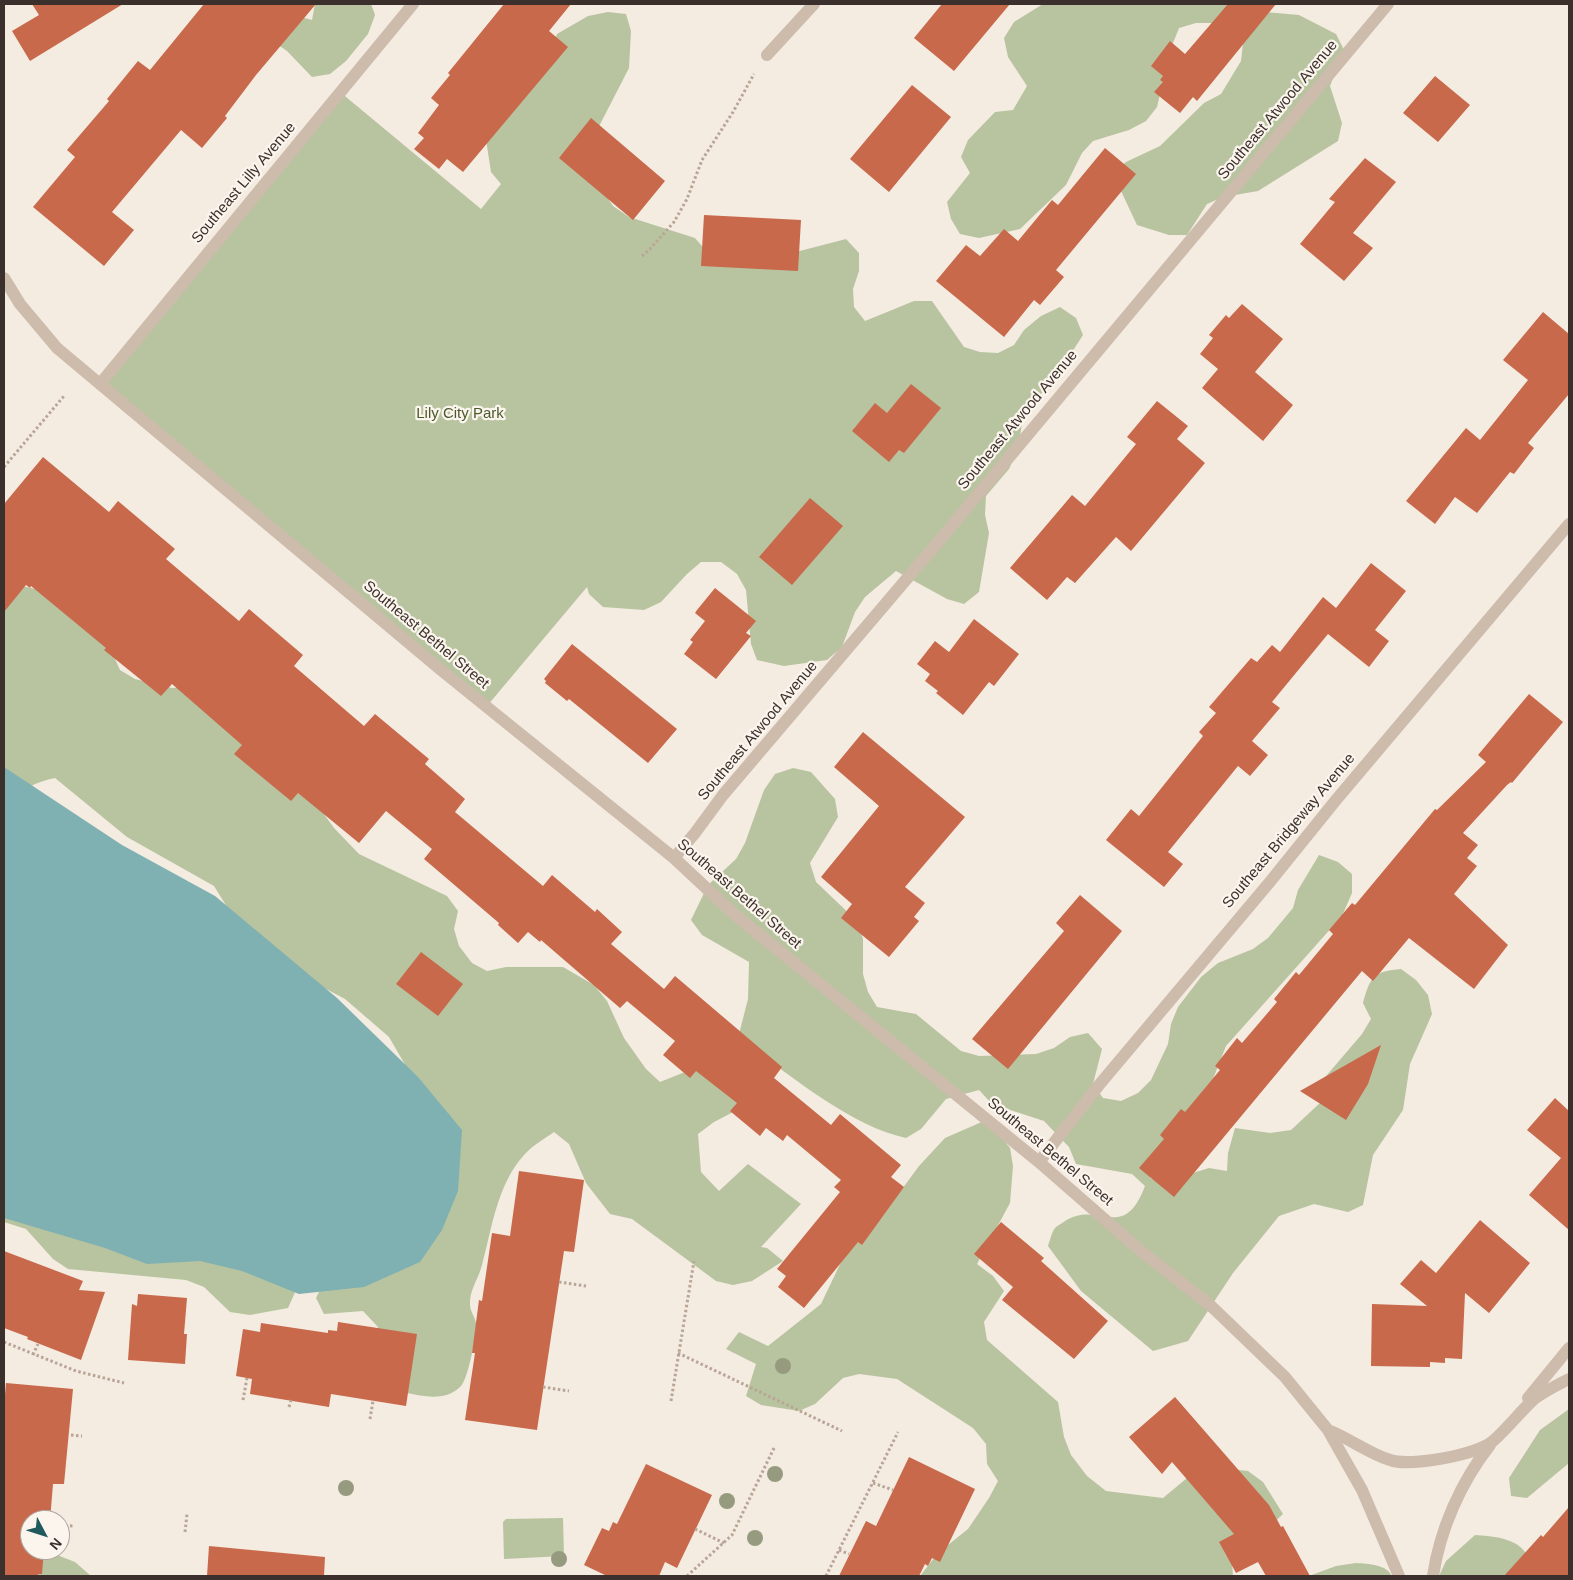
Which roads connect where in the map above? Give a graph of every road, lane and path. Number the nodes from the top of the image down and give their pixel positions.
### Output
1 (413, 4) edge
2 (814, 4) edge
3 (1388, 4) edge
4 (767, 55) joint
5 (642, 256) dead end
6 (4, 278) edge
7 (100, 384) junction
8 (64, 396) dead end
9 (4, 467) edge
10 (1569, 524) edge
11 (674, 858) junction
12 (1039, 1162) junction
13 (694, 1261) dead end
14 (559, 1282) dead end
15 (586, 1286) dead end
16 (4, 1342) edge
17 (38, 1344) dead end
18 (1569, 1348) edge
19 (678, 1353) junction
20 (33, 1354) junction
21 (247, 1378) dead end
22 (1569, 1379) edge
23 (124, 1383) dead end
24 (544, 1387) dead end
25 (569, 1391) dead end
26 (243, 1400) dead end
27 (291, 1400) dead end
28 (373, 1401) dead end
29 (671, 1401) dead end
30 (289, 1407) dead end
31 (370, 1420) dead end
32 (1328, 1430) junction
33 (842, 1431) dead end
34 (898, 1432) dead end
35 (71, 1435) dead end
36 (82, 1436) dead end
37 (1491, 1443) junction
38 (775, 1446) dead end
39 (873, 1483) junction
40 (893, 1490) dead end
41 (187, 1514) dead end
42 (70, 1526) edge
43 (73, 1526) dead end
44 (695, 1529) dead end
45 (185, 1532) dead end
46 (724, 1543) junction
47 (839, 1550) junction
48 (849, 1554) dead end
49 (687, 1576) edge
50 (826, 1576) edge
51 (1399, 1576) edge
52 (1433, 1576) edge

1 - 7 street, Southeast Lilly Avenue
2 - 4 street
3 - 11 street, Southeast Atwood Avenue
4 - 5 path
6 - 7 street, Southeast Bethel Street
7 - 11 street, Southeast Bethel Street
8 - 9 path
10 - 12 street, Southeast Bridgeway Avenue
11 - 12 street, Southeast Bethel Street
12 - 32 street, Southeast Bethel Street
13 - 19 path
14 - 15 path
16 - 20 path
17 - 20 path
18 - 37 street
19 - 29 path
19 - 33 path
20 - 23 path
21 - 26 path
22 - 37 street
24 - 25 path
27 - 30 path
28 - 31 path
32 - 37 street
32 - 51 street, Southeast Bethel Street
34 - 39 path
35 - 36 path
37 - 52 street
38 - 46 path
39 - 40 path
39 - 47 path
41 - 45 path
42 - 43 path
44 - 46 path
46 - 49 path
47 - 48 path
47 - 50 path

